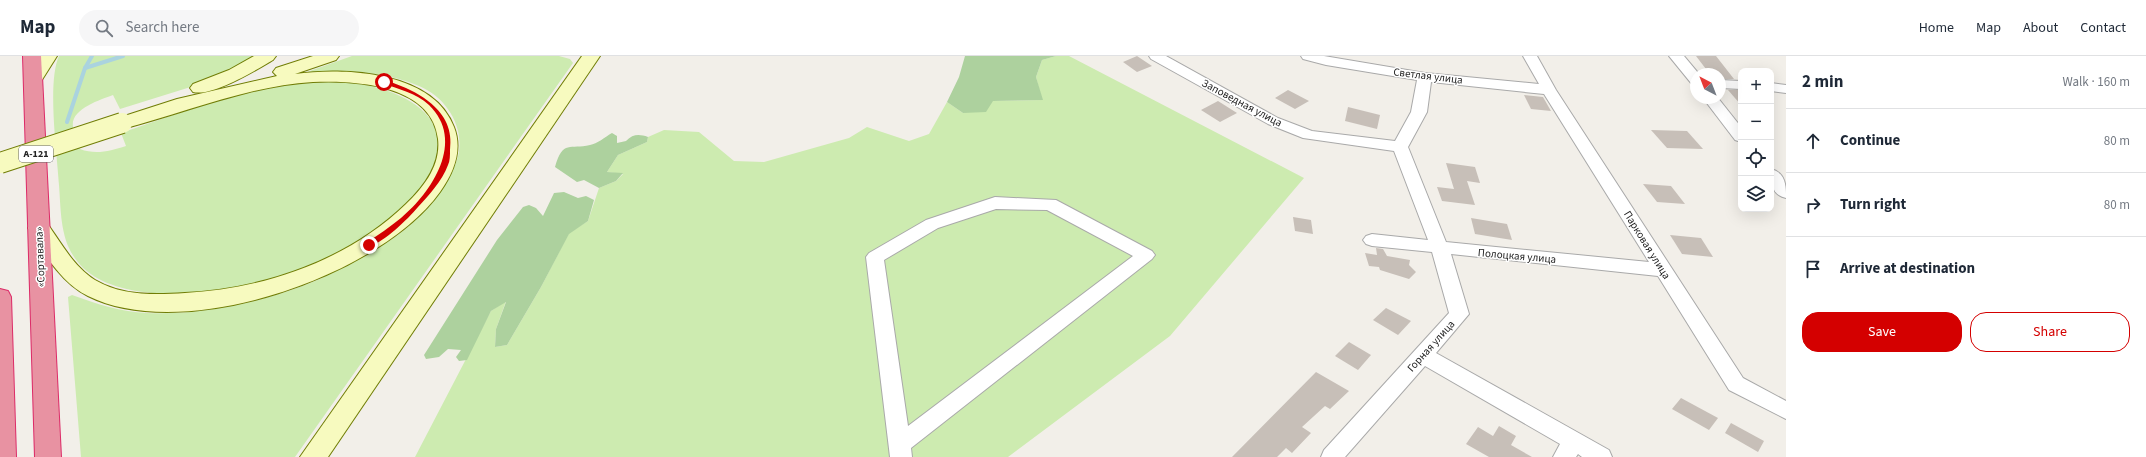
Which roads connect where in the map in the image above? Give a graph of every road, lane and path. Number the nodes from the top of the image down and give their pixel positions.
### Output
1 (32, 56) edge
2 (48, 56) edge
3 (267, 56) edge
4 (309, 56) edge
5 (330, 56) edge
6 (591, 56) edge
7 (1156, 56) edge
8 (1308, 56) edge
9 (1530, 56) edge
10 (1676, 56) edge
11 (1366, 62) edge
12 (1690, 73) edge
13 (1425, 77) junction
14 (34, 79) junction
15 (1726, 84) edge
16 (1738, 85) edge
17 (1774, 87) edge
18 (1786, 88) edge
19 (1549, 90) junction
20 (1715, 104) edge
21 (168, 105) junction
22 (121, 120) junction
23 (1738, 133) edge
24 (1400, 147) junction
25 (0, 155) edge
26 (0, 163) edge
27 (1773, 176) edge
28 (1786, 193) edge
29 (39, 228) junction
30 (1372, 240) dead end
31 (1442, 249) junction
32 (1663, 270) junction
33 (0, 297) edge
34 (1423, 355) junction
35 (1786, 411) edge
36 (1569, 449) edge
37 (900, 451) edge
38 (3, 457) edge
39 (48, 457) edge
40 (313, 457) edge
41 (1332, 457) edge
42 (1601, 457) edge

1 - 14 highway, «Сортавала» / А-121
2 - 14 main road
3 - 21 main road
4 - 21 main road
5 - 21 main road
6 - 40 main road
7 - 24 street, Заповедная улица
8 - 11 street, Светлая улица
9 - 19 street, Парковая улица
10 - 12 street
11 - 13 street, Светлая улица
13 - 19 street, Светлая улица
13 - 24 street
14 - 29 highway, «Сортавала» / А-121
15 - 16 street
17 - 18 street
19 - 32 street, Парковая улица
20 - 23 street
21 - 22 main road
21 - 29 main road
22 - 25 main road
22 - 26 main road, bridge
24 - 31 street, Горная улица
27 - 28 street
29 - 39 highway, «Сортавала» / А-121
30 - 31 street, Полоцкая улица
31 - 32 street, Полоцкая улица
31 - 34 street, Горная улица
32 - 35 street, Парковая улица
33 - 38 highway
34 - 36 street
34 - 41 street, Горная улица
36 - 42 street
37 - 37 street

